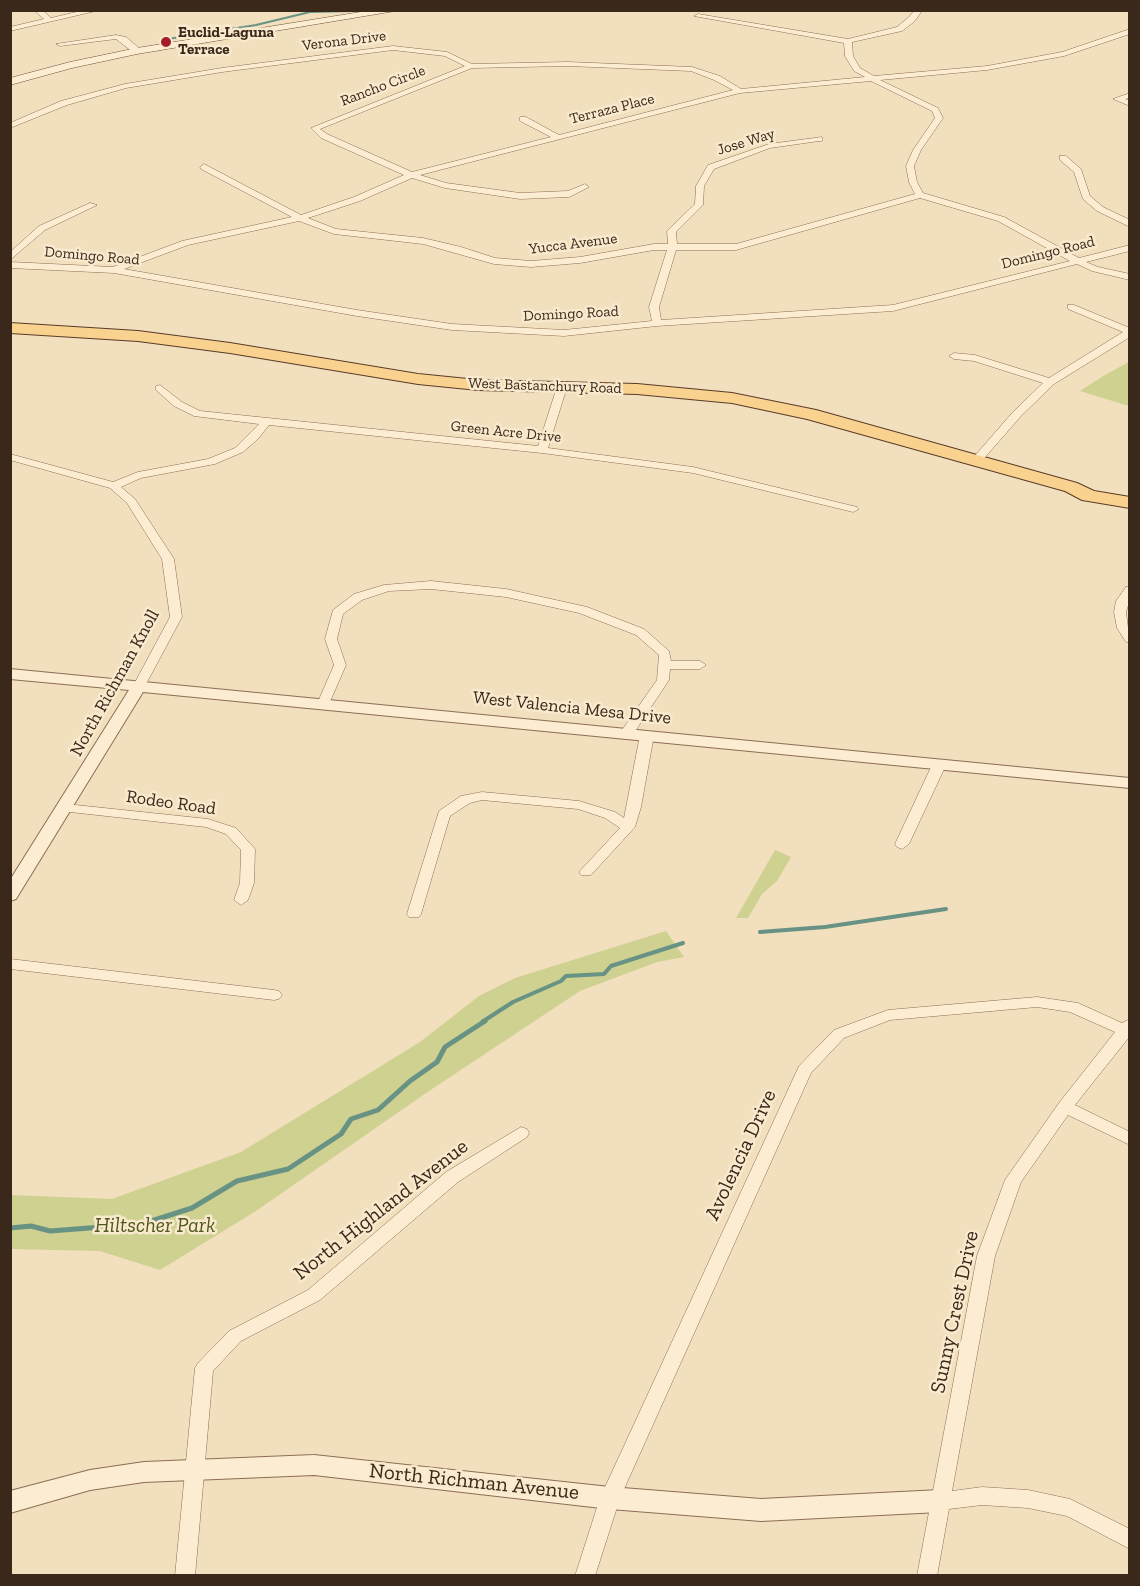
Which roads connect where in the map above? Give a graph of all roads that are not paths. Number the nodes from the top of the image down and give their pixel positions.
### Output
1 (37, 10) edge
2 (97, 10) edge
3 (396, 10) edge
4 (915, 10) edge
5 (698, 16) dead end
6 (49, 20) junction
7 (10, 29) edge
8 (1130, 31) edge
9 (848, 41) junction
10 (60, 44) dead end
11 (137, 51) junction
12 (471, 66) junction
13 (870, 78) junction
14 (10, 82) edge
15 (740, 92) junction
16 (1130, 95) edge
17 (1130, 104) edge
18 (523, 119) dead end
19 (10, 126) edge
20 (556, 136) junction
21 (819, 139) dead end
22 (1063, 158) dead end
23 (204, 167) dead end
24 (411, 175) junction
25 (585, 187) dead end
26 (920, 195) junction
27 (93, 205) dead end
28 (300, 218) junction
29 (1130, 224) edge
30 (673, 245) junction
31 (1130, 248) edge
32 (10, 257) edge
33 (1077, 261) junction
34 (10, 265) edge
35 (114, 270) junction
36 (1130, 277) edge
37 (1071, 307) dead end
38 (657, 323) junction
39 (10, 328) edge
40 (1130, 332) edge
41 (954, 356) dead end
42 (1050, 382) junction
43 (562, 387) junction
44 (160, 388) dead end
45 (266, 422) junction
46 (542, 450) junction
47 (10, 457) edge
48 (976, 461) junction
49 (114, 486) junction
50 (1071, 487) junction
51 (1130, 492) edge
52 (1130, 503) edge
53 (853, 509) dead end
54 (1130, 590) edge
55 (1130, 639) edge
56 (664, 665) junction
57 (699, 665) dead end
58 (10, 674) edge
59 (140, 686) junction
60 (323, 704) junction
61 (627, 733) junction
62 (647, 735) junction
63 (939, 765) junction
64 (1130, 783) edge
65 (66, 808) junction
66 (628, 827) junction
67 (902, 844) dead end
68 (586, 872) dead end
69 (11, 893) edge
70 (241, 900) dead end
71 (414, 914) dead end
72 (10, 964) edge
73 (274, 995) dead end
74 (1127, 1027) edge
75 (1065, 1107) junction
76 (521, 1133) dead end
77 (1130, 1139) edge
78 (193, 1468) junction
79 (610, 1498) junction
80 (940, 1501) junction
81 (10, 1502) edge
82 (1130, 1540) edge
83 (185, 1575) edge
84 (585, 1575) edge
85 (927, 1575) edge

1 - 6 street
2 - 6 street
3 - 11 main road
4 - 9 street
5 - 9 street
6 - 7 street
8 - 13 street, Terraza Place
9 - 13 street
10 - 11 street
11 - 14 main road
12 - 15 street, Rancho Circle
12 - 19 street, Verona Drive
12 - 24 street, Rancho Circle
13 - 15 street, Terraza Place
13 - 26 street
15 - 20 street, Terraza Place
16 - 17 street
18 - 20 street
20 - 24 street, Terraza Place
21 - 30 street, Jose Way
22 - 29 street
23 - 28 street, Yucca Avenue
24 - 25 street, Rancho Circle
24 - 28 street, Terraza Place
26 - 30 street, Yucca Avenue
26 - 33 street
27 - 32 street
28 - 30 street, Yucca Avenue
28 - 35 street, Terraza Place
30 - 38 street, Jose Way
31 - 33 street, Domingo Road
33 - 36 street
33 - 38 street, Domingo Road
34 - 35 street, Domingo Road
35 - 38 street, Domingo Road
37 - 40 street
39 - 43 main road, West Bastanchury Road
40 - 42 street
41 - 42 street
42 - 48 street
43 - 46 street
43 - 48 main road, West Bastanchury Road
44 - 45 street, Green Acre Drive
45 - 46 street, Green Acre Drive
45 - 49 street
46 - 53 street, Green Acre Drive
47 - 49 street, North Richman Knoll
48 - 50 main road, West Bastanchury Road
49 - 59 street, North Richman Knoll
50 - 51 main road, West Bastanchury Road
50 - 52 main road, West Bastanchury Road
54 - 55 street
56 - 57 street
56 - 60 street
56 - 61 street
58 - 59 street, West Valencia Mesa Drive
59 - 60 street, West Valencia Mesa Drive
59 - 65 street, North Richman Knoll
60 - 61 street, West Valencia Mesa Drive
61 - 62 street, West Valencia Mesa Drive
62 - 63 street, West Valencia Mesa Drive
62 - 66 street
63 - 64 street, West Valencia Mesa Drive
63 - 67 street
65 - 69 street, North Richman Knoll
65 - 70 street, Rodeo Road
66 - 68 street
66 - 71 street
72 - 73 street
74 - 75 street, Sunny Crest Drive
74 - 79 street, Avolencia Drive
75 - 77 street
75 - 80 street, Sunny Crest Drive
76 - 78 street, North Highland Avenue
78 - 79 street, North Richman Avenue
78 - 81 street, North Richman Avenue
78 - 83 street, North Highland Avenue
79 - 80 street, North Richman Avenue
79 - 84 street, Avolencia Drive
80 - 82 street
80 - 85 street, Sunny Crest Drive

